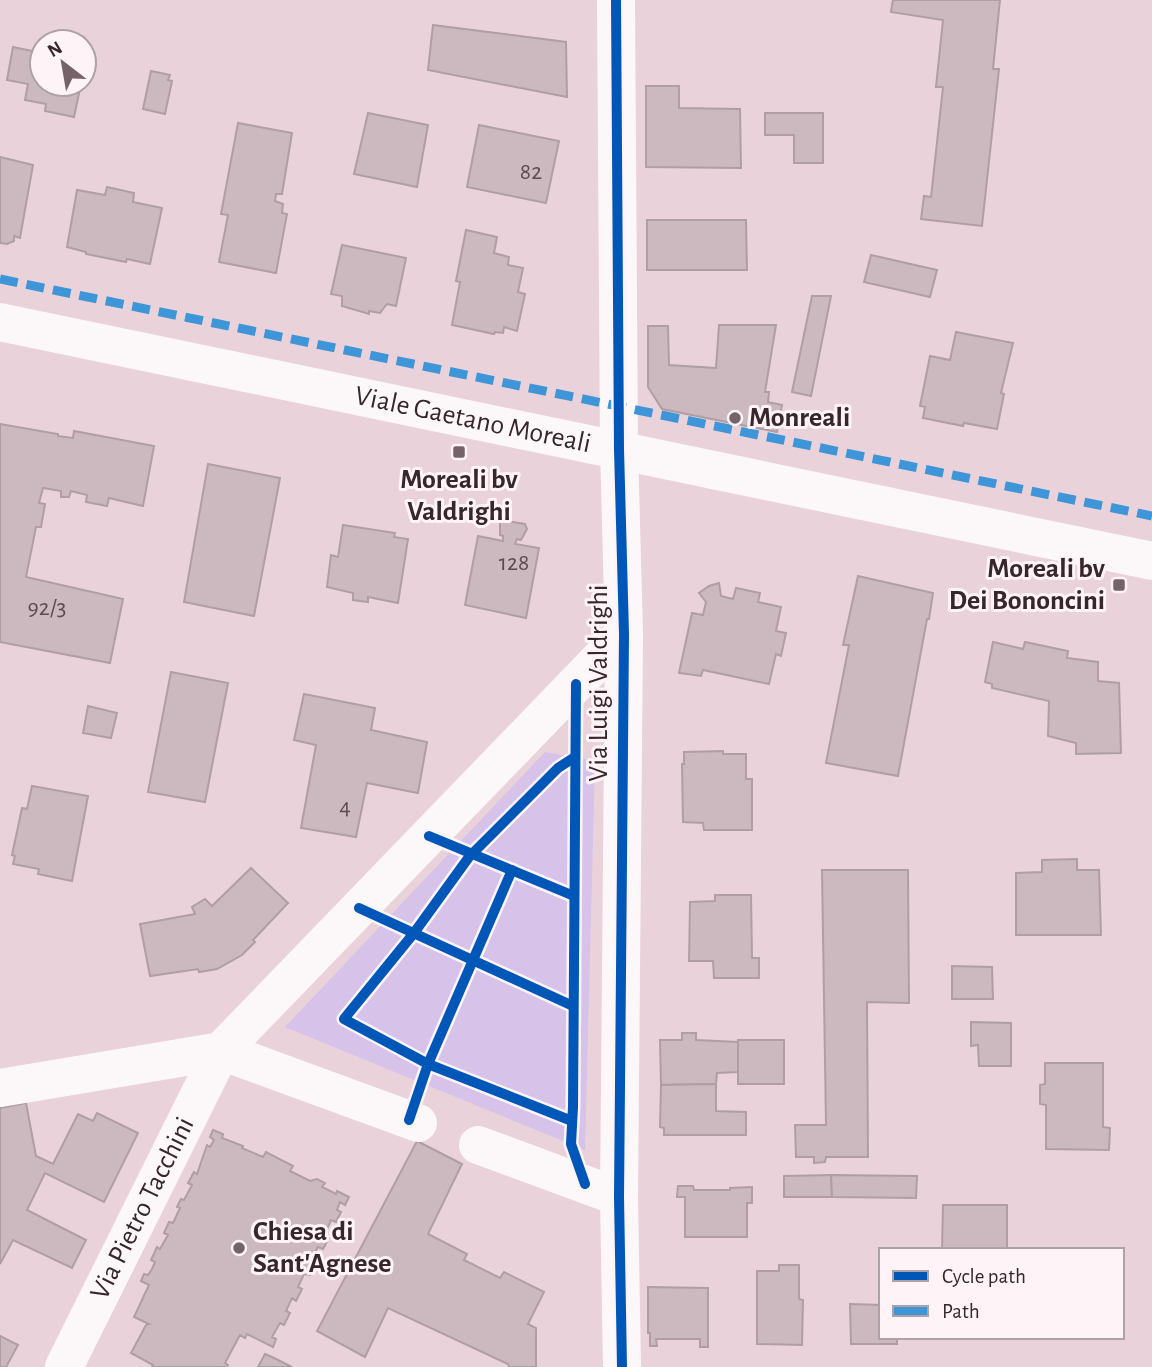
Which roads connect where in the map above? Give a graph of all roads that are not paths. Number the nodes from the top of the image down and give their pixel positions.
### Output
1 (616, 0) edge
2 (0, 322) edge
3 (619, 449) junction
4 (1152, 561) edge
5 (624, 635) junction
6 (221, 1051) junction
7 (0, 1088) edge
8 (418, 1123) dead end
9 (478, 1145) dead end
10 (618, 1197) junction
11 (64, 1367) edge
12 (622, 1367) edge

1 - 3 street, Via Luigi Valdrighi
2 - 3 street, Viale Gaetano Moreali
3 - 4 street, Viale Gaetano Moreali
3 - 5 street, Via Luigi Valdrighi
5 - 6 street, Via Pietro Tacchini
5 - 10 street, Via Luigi Valdrighi
6 - 7 street
6 - 8 street
6 - 11 street, Via Pietro Tacchini
9 - 10 street
10 - 12 street, Via Luigi Valdrighi

